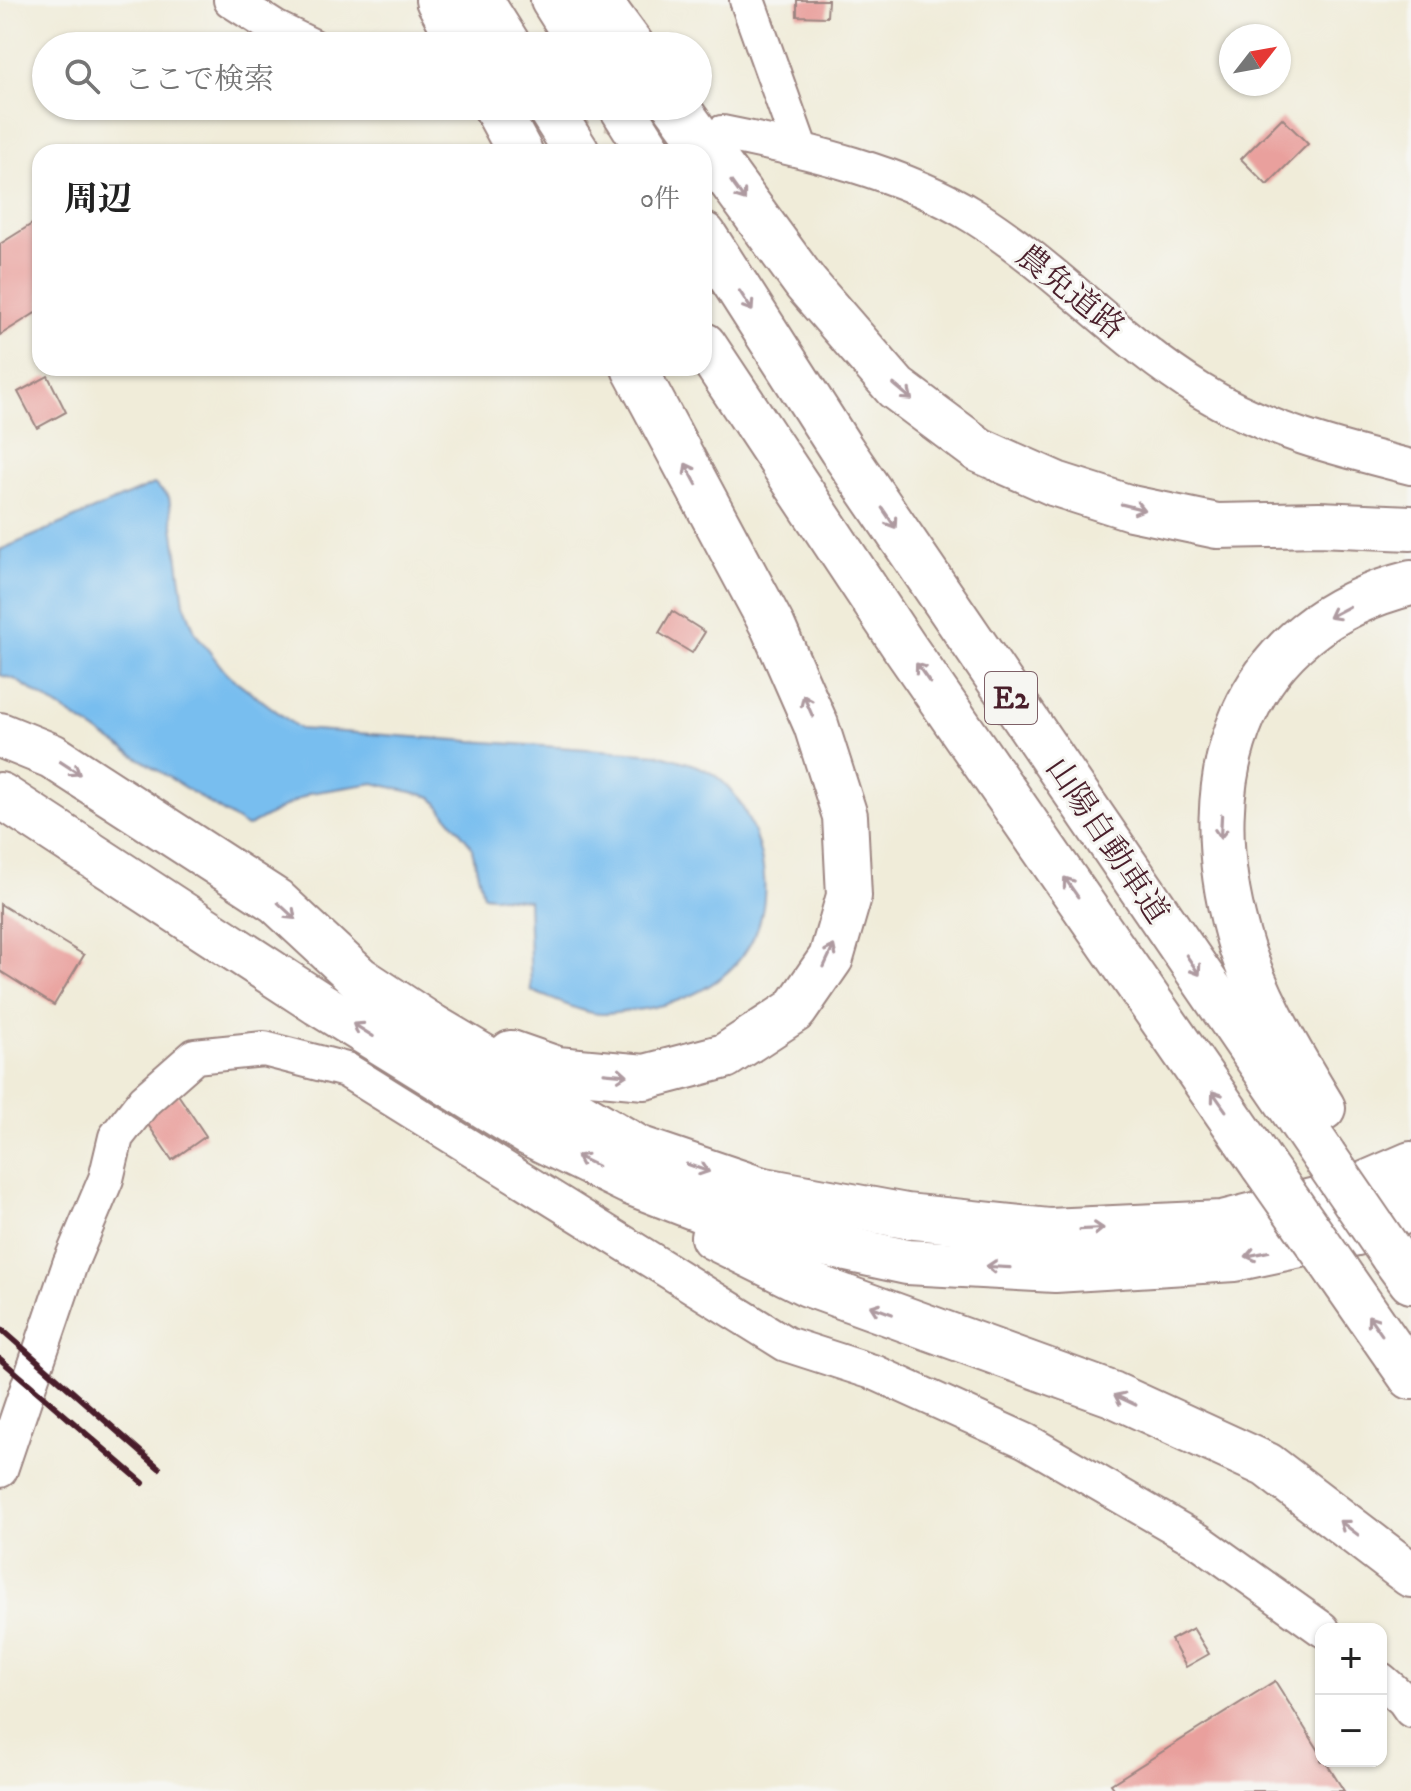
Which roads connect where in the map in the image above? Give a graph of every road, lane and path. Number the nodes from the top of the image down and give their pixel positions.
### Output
1 (231, 0) edge
2 (438, 0) edge
3 (480, 0) edge
4 (553, 0) edge
5 (598, 0) edge
6 (747, 0) edge
7 (287, 32) edge
8 (455, 32) edge
9 (500, 32) edge
10 (573, 32) edge
11 (622, 32) edge
12 (503, 120) edge
13 (557, 120) edge
14 (630, 120) edge
15 (686, 120) tunnel mouth
16 (722, 133) tunnel mouth
17 (516, 144) edge
18 (572, 144) edge
19 (645, 144) edge
20 (704, 144) edge
21 (800, 148) junction
22 (712, 155) tunnel mouth
23 (712, 247) edge
24 (712, 357) edge
25 (638, 376) edge
26 (1411, 467) edge
27 (1411, 528) edge
28 (1411, 583) edge
29 (0, 735) edge
30 (0, 795) edge
31 (433, 1027) junction
32 (1334, 1151) junction
33 (1411, 1164) edge
34 (629, 1182) junction
35 (1411, 1208) edge
36 (1402, 1268) edge
37 (1411, 1377) edge
38 (0, 1470) edge
39 (1411, 1575) edge
40 (1315, 1624) edge
41 (1387, 1685) edge
42 (1411, 1710) edge

1 - 7 street
2 - 8 highway
3 - 9 highway
4 - 10 highway
5 - 11 highway
6 - 21 street
12 - 17 highway
13 - 18 highway
14 - 19 highway
15 -> 20 highway
16 - 21 street, 農免道路
21 - 26 street, 農免道路
22 -> 27 highway
23 -> 32 highway, 山陽自動車道 / E2
37 -> 24 highway, 山陽自動車道 / E2, bridge
31 -> 25 highway
28 -> 32 highway
29 -> 31 highway
34 -> 30 highway
31 -> 33 highway
32 - 36 highway, 山陽自動車道 / E2, bridge
35 -> 34 highway
39 -> 34 highway
38 - 40 street
41 - 42 street

